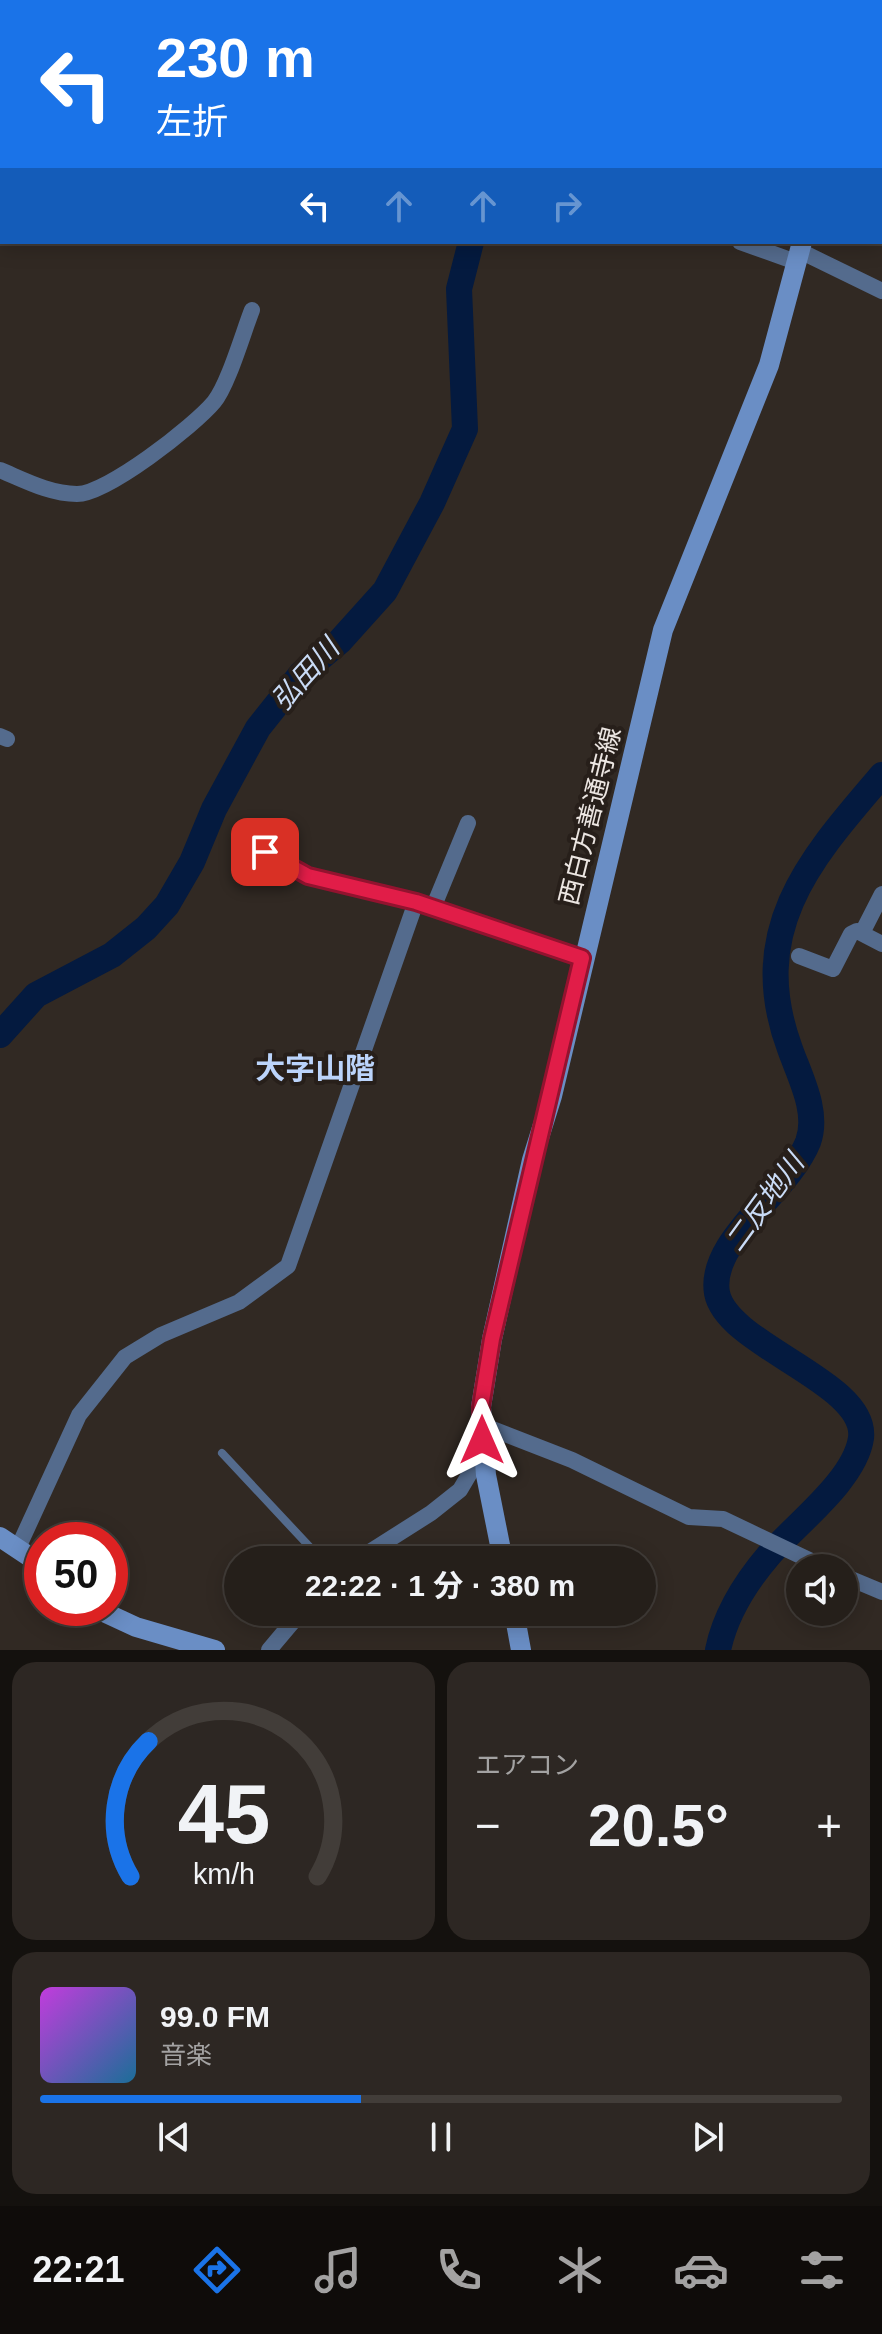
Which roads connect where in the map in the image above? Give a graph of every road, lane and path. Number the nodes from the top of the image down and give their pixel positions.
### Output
1 (753, 244) edge
2 (799, 251) edge
3 (882, 291) edge
4 (252, 310) dead end
5 (0, 470) edge
6 (468, 823) dead end
7 (265, 852) dead end
8 (882, 894) edge
9 (416, 902) junction
10 (433, 908) junction
11 (862, 933) junction
12 (882, 944) edge
13 (799, 956) dead end
14 (582, 958) junction
15 (482, 1425) junction
16 (483, 1451) junction
17 (222, 1453) dead end
18 (0, 1537) edge
19 (309, 1546) edge
20 (379, 1546) edge
21 (500, 1546) edge
22 (18, 1548) junction
23 (24, 1552) edge
24 (796, 1554) edge
25 (858, 1582) edge
26 (882, 1592) edge
27 (128, 1623) edge
28 (289, 1626) edge
29 (517, 1626) edge
30 (215, 1650) edge
31 (269, 1650) edge
32 (521, 1650) edge

1 - 2 street
2 - 3 street
2 - 14 main road, 西白方善通寺線
4 - 5 street
6 - 10 street
7 - 9 street
8 - 11 street
9 - 10 street
9 - 22 street
10 - 14 street
11 - 12 street
11 - 13 street
14 - 15 main road, 西白方善通寺線
15 - 16 main road, 西白方善通寺線
15 - 24 street
16 - 20 street
16 - 21 main road, 西白方善通寺線
17 - 19 lane
18 - 22 main road
22 - 23 main road
25 - 26 street
27 - 30 main road
28 - 31 street
29 - 32 main road

